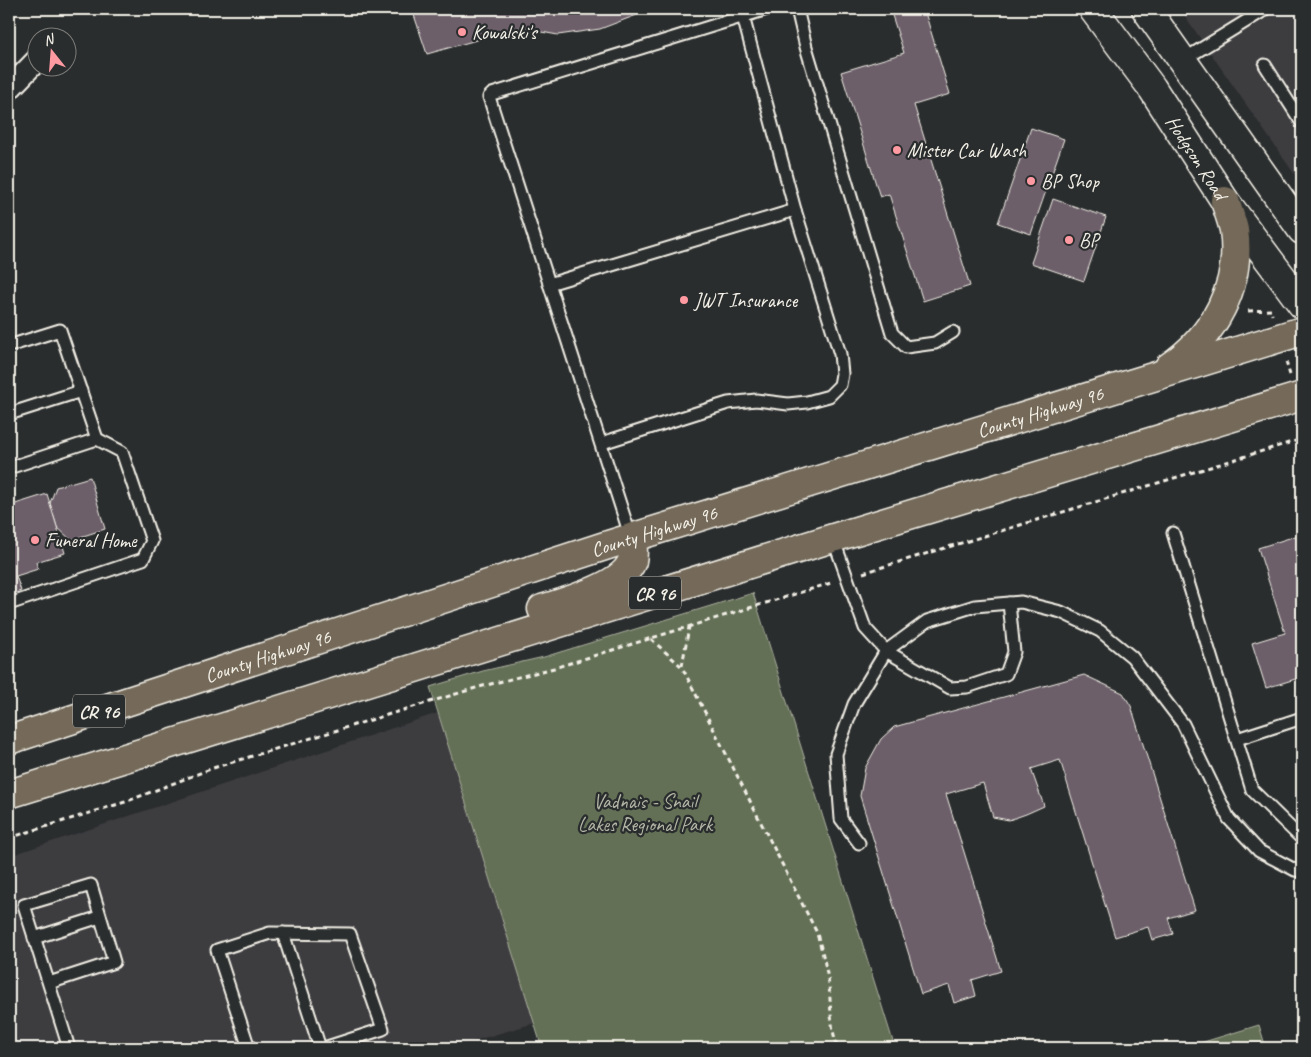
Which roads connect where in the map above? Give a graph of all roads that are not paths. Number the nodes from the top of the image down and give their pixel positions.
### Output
1 (767, 9) edge
2 (797, 9) edge
3 (1092, 9) edge
4 (1146, 9) edge
5 (1266, 9) edge
6 (742, 12) edge
7 (1251, 13) edge
8 (1183, 60) junction
9 (1266, 65) dead end
10 (28, 70) edge
11 (9, 89) edge
12 (1302, 123) edge
13 (1225, 201) junction
14 (795, 210) junction
15 (1302, 230) edge
16 (550, 284) junction
17 (1302, 304) edge
18 (1302, 331) edge
19 (953, 332) dead end
20 (9, 346) edge
21 (1159, 374) junction
22 (81, 391) junction
23 (1302, 396) edge
24 (9, 414) edge
25 (97, 439) junction
26 (602, 444) junction
27 (9, 468) edge
28 (1173, 533) dead end
29 (631, 538) junction
30 (834, 538) junction
31 (1009, 603) junction
32 (9, 604) edge
33 (886, 651) junction
34 (265, 714) junction
35 (1302, 718) edge
36 (9, 740) edge
37 (1237, 740) junction
38 (9, 794) edge
39 (1302, 839) edge
40 (859, 843) dead end
41 (1302, 872) edge
42 (100, 917) junction
43 (283, 933) junction
44 (34, 938) junction
45 (48, 983) junction
46 (68, 1048) edge
47 (249, 1048) edge
48 (320, 1048) edge
49 (324, 1048) edge

1 - 6 lane
2 - 19 lane
3 - 13 main road, Hodgson Road
4 - 8 main road
5 - 7 lane
6 - 14 lane
6 - 16 lane
7 - 8 lane
8 - 15 main road
9 - 12 lane
10 - 11 street
13 - 17 main road, Hodgson Road
13 - 21 main road
14 - 16 lane
14 - 26 lane
16 - 26 lane
18 - 21 main road, County Highway 96 / CR 96
20 - 22 lane
21 - 29 main road, County Highway 96 / CR 96
22 - 24 lane
22 - 25 lane
23 - 30 main road, CR 96
25 - 27 lane
25 - 32 lane
26 - 29 lane
28 - 37 lane
29 - 34 main road
29 - 36 main road, County Highway 96 / CR 96
30 - 33 lane
30 - 34 main road, CR 96
31 - 33 lane
31 - 33 lane
31 - 41 lane
33 - 40 lane
34 - 38 main road, CR 96
35 - 37 lane
37 - 39 lane
42 - 44 lane
42 - 44 lane
42 - 45 lane
43 - 47 lane
43 - 48 lane
43 - 49 lane
44 - 45 lane
45 - 46 lane

